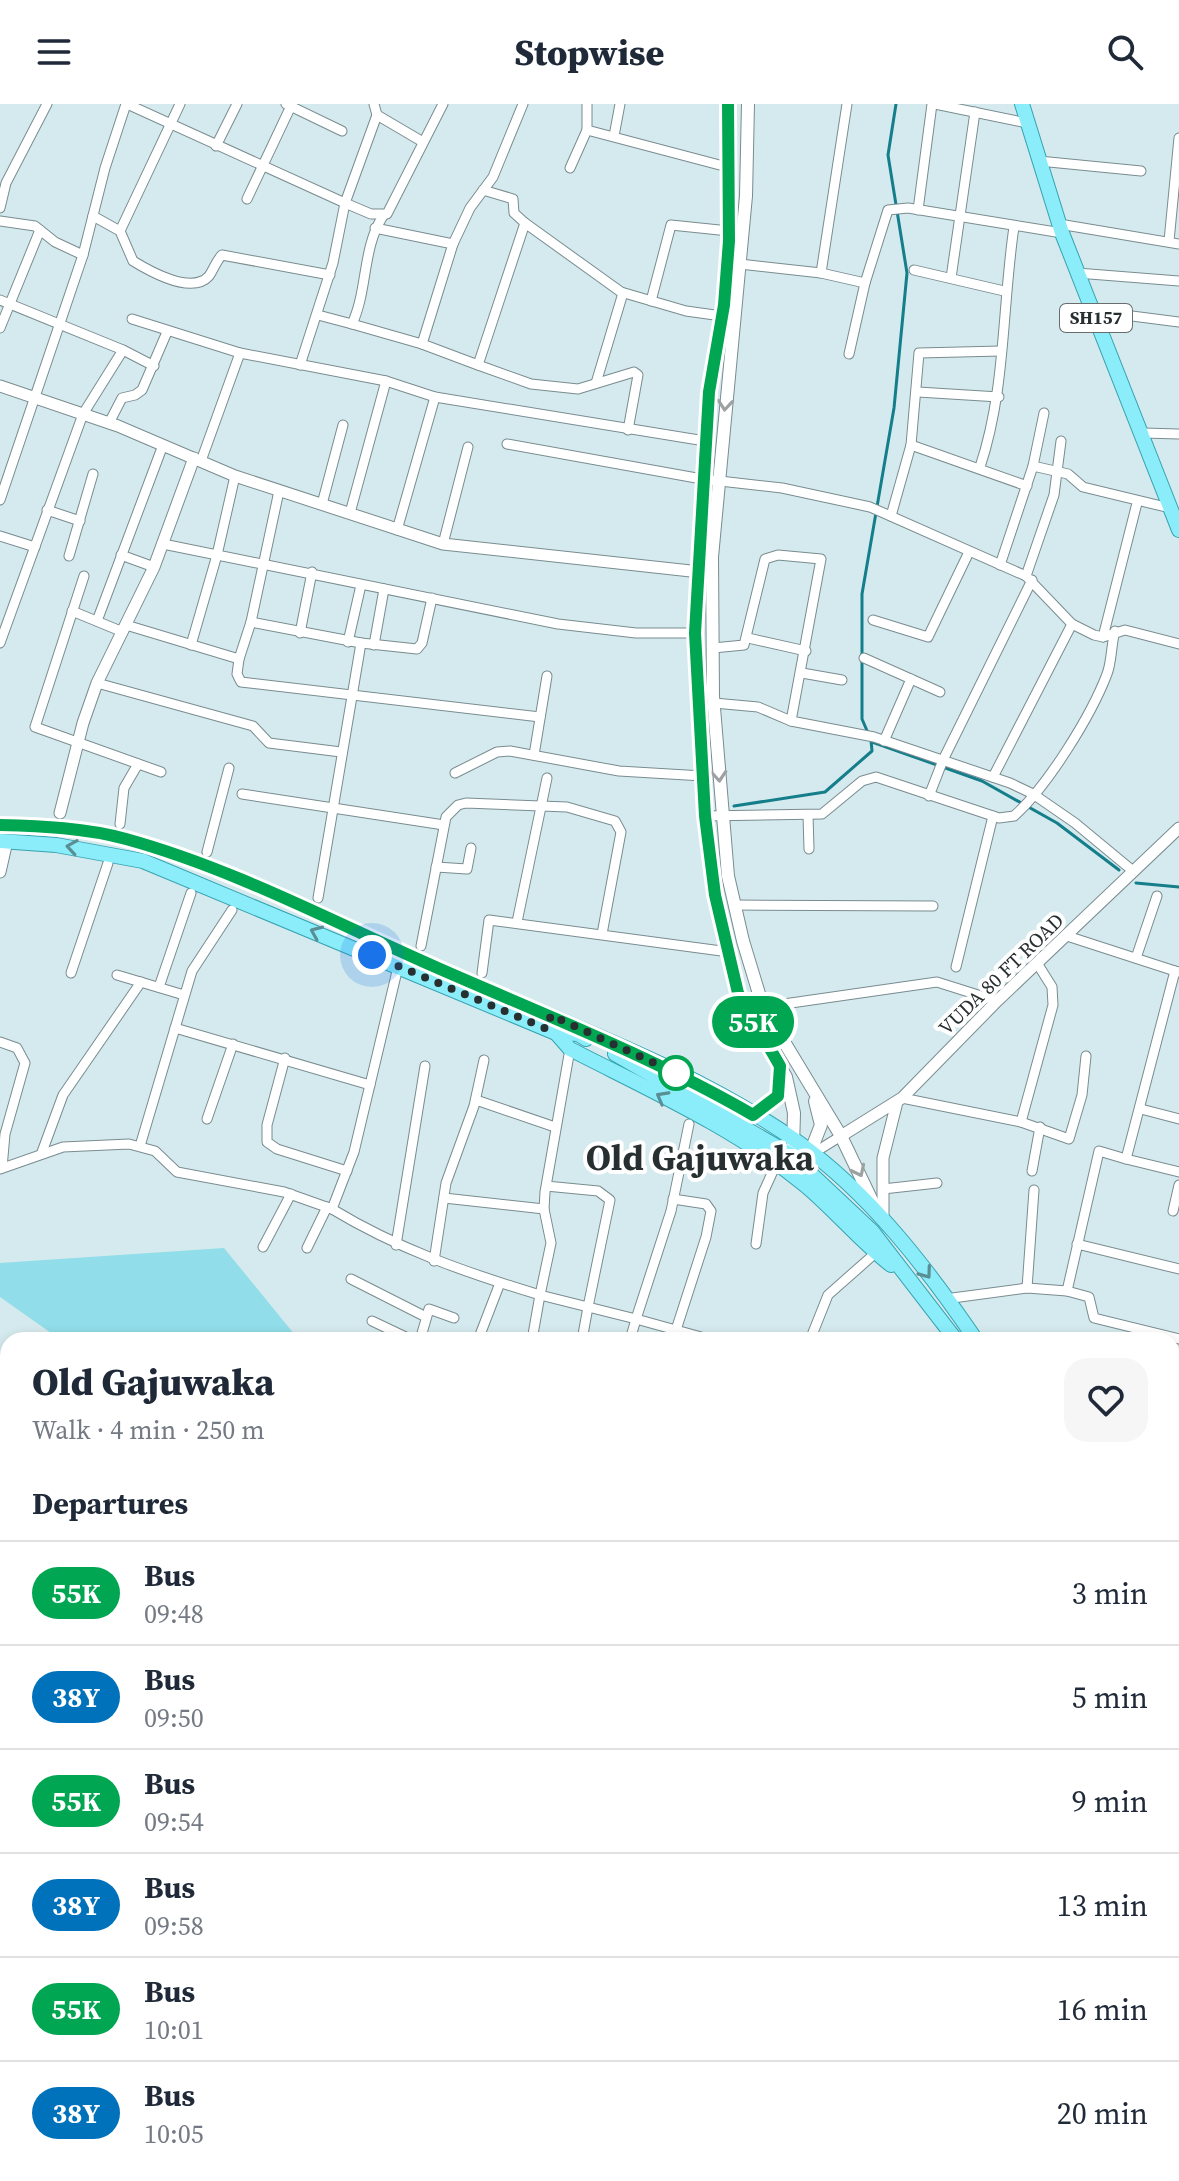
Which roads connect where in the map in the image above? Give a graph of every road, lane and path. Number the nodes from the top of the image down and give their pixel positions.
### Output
1 (47, 104) edge
2 (127, 104) edge
3 (180, 104) edge
4 (237, 104) edge
5 (443, 104) edge
6 (523, 104) edge
7 (587, 104) edge
8 (620, 104) edge
9 (728, 104) edge
10 (748, 104) edge
11 (847, 104) edge
12 (934, 104) edge
13 (1022, 104) edge
14 (288, 105) edge
15 (376, 109) edge
16 (975, 112) junction
17 (1027, 123) junction
18 (169, 124) junction
19 (587, 130) junction
20 (342, 131) dead end
21 (614, 136) junction
22 (1179, 138) edge
23 (423, 142) junction
24 (216, 146) junction
25 (1039, 161) junction
26 (260, 167) junction
27 (570, 168) dead end
28 (731, 168) junction
29 (1141, 171) dead end
30 (483, 190) junction
31 (247, 199) dead end
32 (345, 203) junction
33 (0, 208) edge
34 (918, 210) junction
35 (93, 216) junction
36 (383, 216) junction
37 (960, 218) junction
38 (0, 221) edge
39 (525, 223) junction
40 (1014, 227) junction
41 (375, 228) junction
42 (1060, 229) junction
43 (40, 230) junction
44 (120, 231) junction
45 (729, 231) junction
46 (1174, 243) edge
47 (453, 244) junction
48 (83, 255) junction
49 (740, 264) junction
50 (914, 270) dead end
51 (821, 273) junction
52 (1077, 273) junction
53 (330, 275) junction
54 (951, 278) junction
55 (1179, 281) edge
56 (865, 283) junction
57 (1004, 291) junction
58 (623, 293) junction
59 (651, 301) junction
60 (4, 302) edge
61 (1093, 311) junction
62 (318, 315) junction
63 (722, 316) junction
64 (132, 319) dead end
65 (1179, 322) edge
66 (352, 324) junction
67 (59, 325) junction
68 (0, 328) edge
69 (167, 332) junction
70 (422, 344) junction
71 (123, 350) junction
72 (1001, 351) junction
73 (240, 353) junction
74 (849, 354) dead end
75 (300, 365) junction
76 (478, 365) junction
77 (154, 366) junction
78 (386, 381) junction
79 (596, 383) junction
80 (0, 386) edge
81 (918, 392) junction
82 (435, 397) junction
83 (999, 397) junction
84 (37, 399) junction
85 (1044, 413) dead end
86 (83, 414) junction
87 (109, 423) junction
88 (343, 425) dead end
89 (628, 430) junction
90 (1143, 433) junction
91 (1179, 434) edge
92 (705, 441) junction
93 (1061, 441) dead end
94 (507, 444) dead end
95 (163, 445) junction
96 (911, 445) junction
97 (468, 447) dead end
98 (198, 460) junction
99 (1033, 466) junction
100 (980, 467) junction
101 (1058, 472) junction
102 (93, 474) dead end
103 (235, 476) junction
104 (702, 479) junction
105 (718, 480) junction
106 (1027, 486) junction
107 (279, 491) junction
108 (0, 500) edge
109 (1137, 503) junction
110 (322, 504) junction
111 (47, 510) junction
112 (350, 513) junction
113 (889, 514) junction
114 (1175, 518) edge
115 (80, 521) junction
116 (397, 530) junction
117 (0, 536) edge
118 (163, 544) junction
119 (443, 544) junction
120 (35, 547) junction
121 (969, 552) junction
122 (121, 555) junction
123 (217, 555) junction
124 (69, 556) dead end
125 (264, 563) junction
126 (1000, 565) junction
127 (154, 567) junction
128 (312, 572) junction
129 (700, 572) junction
130 (84, 576) dead end
131 (1029, 578) junction
132 (361, 585) junction
133 (384, 589) junction
134 (432, 598) junction
135 (72, 611) junction
136 (873, 620) dead end
137 (97, 621) junction
138 (251, 622) junction
139 (1072, 624) junction
140 (124, 629) junction
141 (1115, 631) junction
142 (300, 633) junction
143 (695, 633) junction
144 (1103, 637) junction
145 (748, 638) junction
146 (348, 642) junction
147 (0, 643) edge
148 (361, 643) junction
149 (1179, 644) edge
150 (191, 645) junction
151 (374, 645) junction
152 (713, 648) junction
153 (806, 651) junction
154 (864, 658) dead end
155 (239, 659) junction
156 (802, 673) junction
157 (547, 676) dead end
158 (911, 679) junction
159 (842, 680) dead end
160 (97, 683) junction
161 (940, 692) dead end
162 (352, 695) junction
163 (714, 703) junction
164 (540, 717) junction
165 (791, 721) junction
166 (884, 741) junction
167 (78, 744) junction
168 (341, 752) junction
169 (534, 755) junction
170 (943, 760) junction
171 (138, 764) junction
172 (229, 768) dead end
173 (161, 772) dead end
174 (455, 773) dead end
175 (703, 776) junction
176 (993, 777) junction
177 (547, 778) dead end
178 (242, 794) dead end
179 (1033, 794) junction
180 (929, 796) junction
181 (542, 805) junction
182 (332, 808) junction
183 (60, 813) dead end
184 (722, 815) junction
185 (808, 815) junction
186 (705, 816) junction
187 (993, 816) junction
188 (120, 824) dead end
189 (0, 825) edge
190 (444, 825) junction
191 (1179, 828) edge
192 (4, 841) edge
193 (471, 848) dead end
194 (809, 849) dead end
195 (207, 852) dead end
196 (108, 863) dead end
197 (436, 867) junction
198 (1133, 871) junction
199 (0, 872) edge
200 (191, 893) dead end
201 (1157, 896) dead end
202 (318, 898) dead end
203 (735, 905) junction
204 (933, 906) dead end
205 (232, 910) dead end
206 (517, 922) junction
207 (602, 934) junction
208 (1067, 936) junction
209 (421, 946) dead end
210 (729, 952) junction
211 (1136, 958) junction
212 (1037, 963) junction
213 (398, 967) junction
214 (956, 967) dead end
215 (1177, 972) edge
216 (71, 973) dead end
217 (482, 973) dead end
218 (117, 975) dead end
219 (141, 982) junction
220 (159, 987) junction
221 (184, 995) junction
222 (997, 1001) junction
223 (763, 1007) junction
224 (552, 1020) junction
225 (175, 1028) junction
226 (0, 1042) edge
227 (233, 1044) junction
228 (570, 1049) junction
229 (1086, 1056) dead end
230 (285, 1058) junction
231 (484, 1060) dead end
232 (425, 1066) dead end
233 (780, 1066) junction
234 (809, 1083) junction
235 (370, 1085) junction
236 (900, 1099) junction
237 (476, 1100) junction
238 (1141, 1109) junction
239 (753, 1115) junction
240 (207, 1119) dead end
241 (1179, 1119) edge
242 (1021, 1122) junction
243 (689, 1124) dead end
244 (555, 1127) junction
245 (1040, 1127) junction
246 (841, 1136) junction
247 (140, 1146) junction
248 (42, 1152) junction
249 (800, 1153) junction
250 (1126, 1159) junction
251 (1, 1169) edge
252 (347, 1171) junction
253 (773, 1171) dead end
254 (1032, 1171) dead end
255 (1179, 1172) edge
256 (937, 1183) dead end
257 (1179, 1185) edge
258 (546, 1186) junction
259 (883, 1189) junction
260 (1034, 1190) dead end
261 (291, 1194) junction
262 (444, 1198) junction
263 (673, 1199) junction
264 (851, 1201) junction
265 (330, 1208) junction
266 (544, 1209) junction
267 (1173, 1211) dead end
268 (880, 1216) junction
269 (756, 1244) dead end
270 (1077, 1244) junction
271 (396, 1245) junction
272 (263, 1247) dead end
273 (307, 1248) dead end
274 (871, 1257) dead end
275 (434, 1261) junction
276 (1178, 1267) edge
277 (904, 1275) junction
278 (351, 1279) dead end
279 (500, 1283) junction
280 (1027, 1288) junction
281 (1067, 1291) junction
282 (540, 1295) junction
283 (945, 1299) junction
284 (588, 1307) junction
285 (426, 1317) junction
286 (454, 1318) dead end
287 (636, 1319) junction
288 (372, 1321) dead end
289 (676, 1330) junction
290 (395, 1332) edge
291 (422, 1332) edge
292 (481, 1332) edge
293 (533, 1332) edge
294 (583, 1332) edge
295 (632, 1332) edge
296 (683, 1332) edge
297 (813, 1332) edge
298 (950, 1332) edge
299 (970, 1332) edge
300 (1151, 1332) edge

1 - 33 street
2 - 18 street
2 - 35 street
3 - 18 street
4 - 24 street
5 - 23 street
6 - 30 street
7 - 19 street
8 - 21 street
9 - 28 main road
10 - 49 main road
11 - 51 street
12 - 16 street
12 - 34 street
13 - 17 main road, SH157
14 - 20 street
14 - 26 street
15 - 23 street
15 - 32 street
16 - 17 street
16 - 37 street
17 - 25 main road, SH157
18 - 24 street
18 - 44 street
19 - 21 street
19 - 27 street
21 - 28 street
22 - 46 street
23 - 36 street
24 - 26 street
25 - 29 street
25 - 42 main road, SH157
26 - 31 street
26 - 32 street
28 - 45 main road
30 - 39 street
30 - 47 street
32 - 36 street
32 - 53 street
34 - 37 street
34 - 56 street
35 - 44 street
35 - 48 street
36 - 41 street
37 - 40 street
37 - 54 street
38 - 43 street
39 - 58 street
39 - 76 street
40 - 42 street
40 - 57 street
41 - 47 street
41 - 66 street
42 - 46 street
42 - 52 main road, SH157
43 - 48 street
43 - 60 street
44 - 53 street
45 - 59 street
45 - 63 main road
47 - 70 street
48 - 67 street
49 - 51 street
49 -> 105 main road
50 - 54 street
51 - 56 street
52 - 55 street
52 - 61 main road, SH157
53 - 62 street
54 - 57 street
56 - 74 street
57 - 72 street
58 - 59 street
58 - 79 street
59 - 63 street
60 - 67 street
60 - 68 street
61 - 65 street
61 - 90 main road, SH157
62 - 66 street
62 - 75 street
63 - 92 main road
64 - 69 street
66 - 70 street
67 - 71 street
67 - 84 street
69 - 73 street
69 - 77 street
70 - 76 street
71 - 77 street
71 - 86 street
72 - 81 street
72 - 83 street
73 - 75 street
73 - 98 street
75 - 78 street
76 - 79 street
77 - 87 street
78 - 82 street
78 - 112 street
79 - 89 street
80 - 84 street
81 - 83 street
81 - 96 street
82 - 89 street
82 - 116 street
83 - 100 street
84 - 86 street
84 - 108 street
85 - 99 street
86 - 87 street
86 - 111 street
87 - 95 street
88 - 110 street
89 - 92 street
90 - 91 street
90 - 114 main road, SH157
92 - 104 main road
93 - 101 street
94 - 104 street
95 - 98 street
95 - 122 street
96 - 100 street
96 - 113 street
97 - 119 street
98 - 103 street
98 - 118 street
99 - 101 street
99 - 106 street
100 - 106 street
101 - 109 street
101 - 131 street
102 - 115 street
103 - 107 street
103 - 123 street
104 - 105 street
104 - 129 main road
105 - 113 street
105 - 152 main road
106 - 126 street
107 - 110 street
107 - 125 street
109 - 114 street
109 - 144 street
110 - 112 street
111 - 115 street
111 - 120 street
112 - 116 street
113 - 121 street
115 - 124 street
116 - 119 street
117 - 120 street
118 - 123 street
118 - 127 street
119 - 129 street
120 - 147 street
121 - 126 street
121 - 136 street
122 - 127 street
122 - 137 street
123 - 125 street
123 - 150 street
125 - 128 street
125 - 138 street
126 - 131 street
127 - 140 street
128 - 132 street
128 - 142 street
129 - 143 main road
130 - 135 street
131 - 139 street
131 - 170 street
132 - 133 street
132 - 146 street
133 - 134 street
133 - 151 street
134 - 143 street
134 - 151 street
135 - 137 street
135 - 167 street
137 - 140 street
138 - 142 street
138 - 155 street
139 - 144 street
139 - 176 street
140 - 150 street
140 - 160 street
141 - 144 street
141 - 149 street
141 - 179 street
142 - 146 street
143 - 175 main road
145 - 152 street
145 - 153 street
145 - 153 street
146 - 148 street
148 - 151 street
148 - 162 street
150 - 155 street
152 - 163 main road
153 - 156 street
154 - 158 street
155 - 162 street
156 - 159 street
156 - 165 street
157 - 164 street
158 - 161 street
158 - 166 street
160 - 167 street
160 - 168 street
162 - 164 street
162 - 168 street
163 - 165 street
163 -> 184 main road
164 - 169 street
165 - 166 street
166 - 170 street
167 - 171 street
167 - 183 street
168 - 182 street
169 - 174 street
169 - 175 street
170 - 176 street
170 - 180 street
171 - 173 street
171 - 188 street
172 - 195 street
175 - 186 main road
176 - 179 street
177 - 181 street
178 - 182 street
179 - 187 street
179 - 198 street
180 - 185 street
180 - 187 street
181 - 190 street
181 - 206 street
181 - 207 street
182 - 190 street
182 - 202 street
184 - 185 street
184 - 186 street
184 - 203 main road
185 - 194 street
186 - 210 main road
187 - 214 street
189 - 224 main road
190 - 197 street
191 - 198 street, VUDA 80 FT ROAD
192 - 199 street
213 -> 192 main road
193 - 197 street
196 - 216 street
197 - 209 street
198 - 208 street, VUDA 80 FT ROAD
200 - 220 street
201 - 211 street
203 - 204 street
203 - 223 main road
205 - 221 street
206 - 207 street
206 - 217 street
207 - 210 street
208 - 211 street
208 - 212 street, VUDA 80 FT ROAD
210 - 233 main road
211 - 215 street
212 - 222 street, VUDA 80 FT ROAD
212 - 242 street
213 - 224 main road
213 - 235 street
215 - 238 street
218 - 219 street
219 - 220 street
219 - 248 street
220 - 221 street
221 - 225 street
222 - 223 street
222 - 236 street, VUDA 80 FT ROAD
223 - 234 main road
224 - 228 main road
224 - 239 main road
224 - 249 main road
225 - 227 street
225 - 247 street
226 - 251 street
227 - 230 street
227 - 240 street
228 - 244 street
277 -> 228 main road
229 - 245 street
230 - 235 street
230 - 252 street
231 - 237 street
232 - 271 street
233 - 239 main road
233 - 249 main road
234 - 246 main road
234 - 249 main road
235 - 252 street
236 - 242 street
236 - 246 street, VUDA 80 FT ROAD
236 - 259 street
237 - 244 street
237 - 262 street
238 - 241 street
238 - 250 street
239 - 249 main road
242 - 245 street
243 - 263 street
244 - 258 street
245 - 254 street
246 - 249 street
246 -> 268 main road
247 - 248 street
247 - 261 street
248 - 251 street
249 - 264 main road
250 - 255 street
250 - 270 street
252 - 265 street
253 - 269 street
256 - 259 street
257 - 267 street
258 - 266 street
258 - 284 street
259 - 268 street
260 - 280 street
261 - 265 street
261 - 272 street
262 - 266 street
262 - 275 street
263 - 287 street
263 - 289 street
264 - 268 main road
264 - 277 main road
265 - 271 street
265 - 273 street
266 - 282 street
268 -> 283 main road
270 - 276 street
270 - 281 street
271 - 275 street
274 - 297 street
275 - 279 street
277 - 298 main road
278 - 285 street
279 - 282 street
279 - 292 street
280 - 281 street
280 - 283 street
281 - 300 street
282 - 284 street
282 - 293 street
283 - 299 main road
284 - 287 street
284 - 294 street
285 - 286 street
285 - 291 street
287 - 289 street
287 - 295 street
288 - 290 street
289 - 296 street

